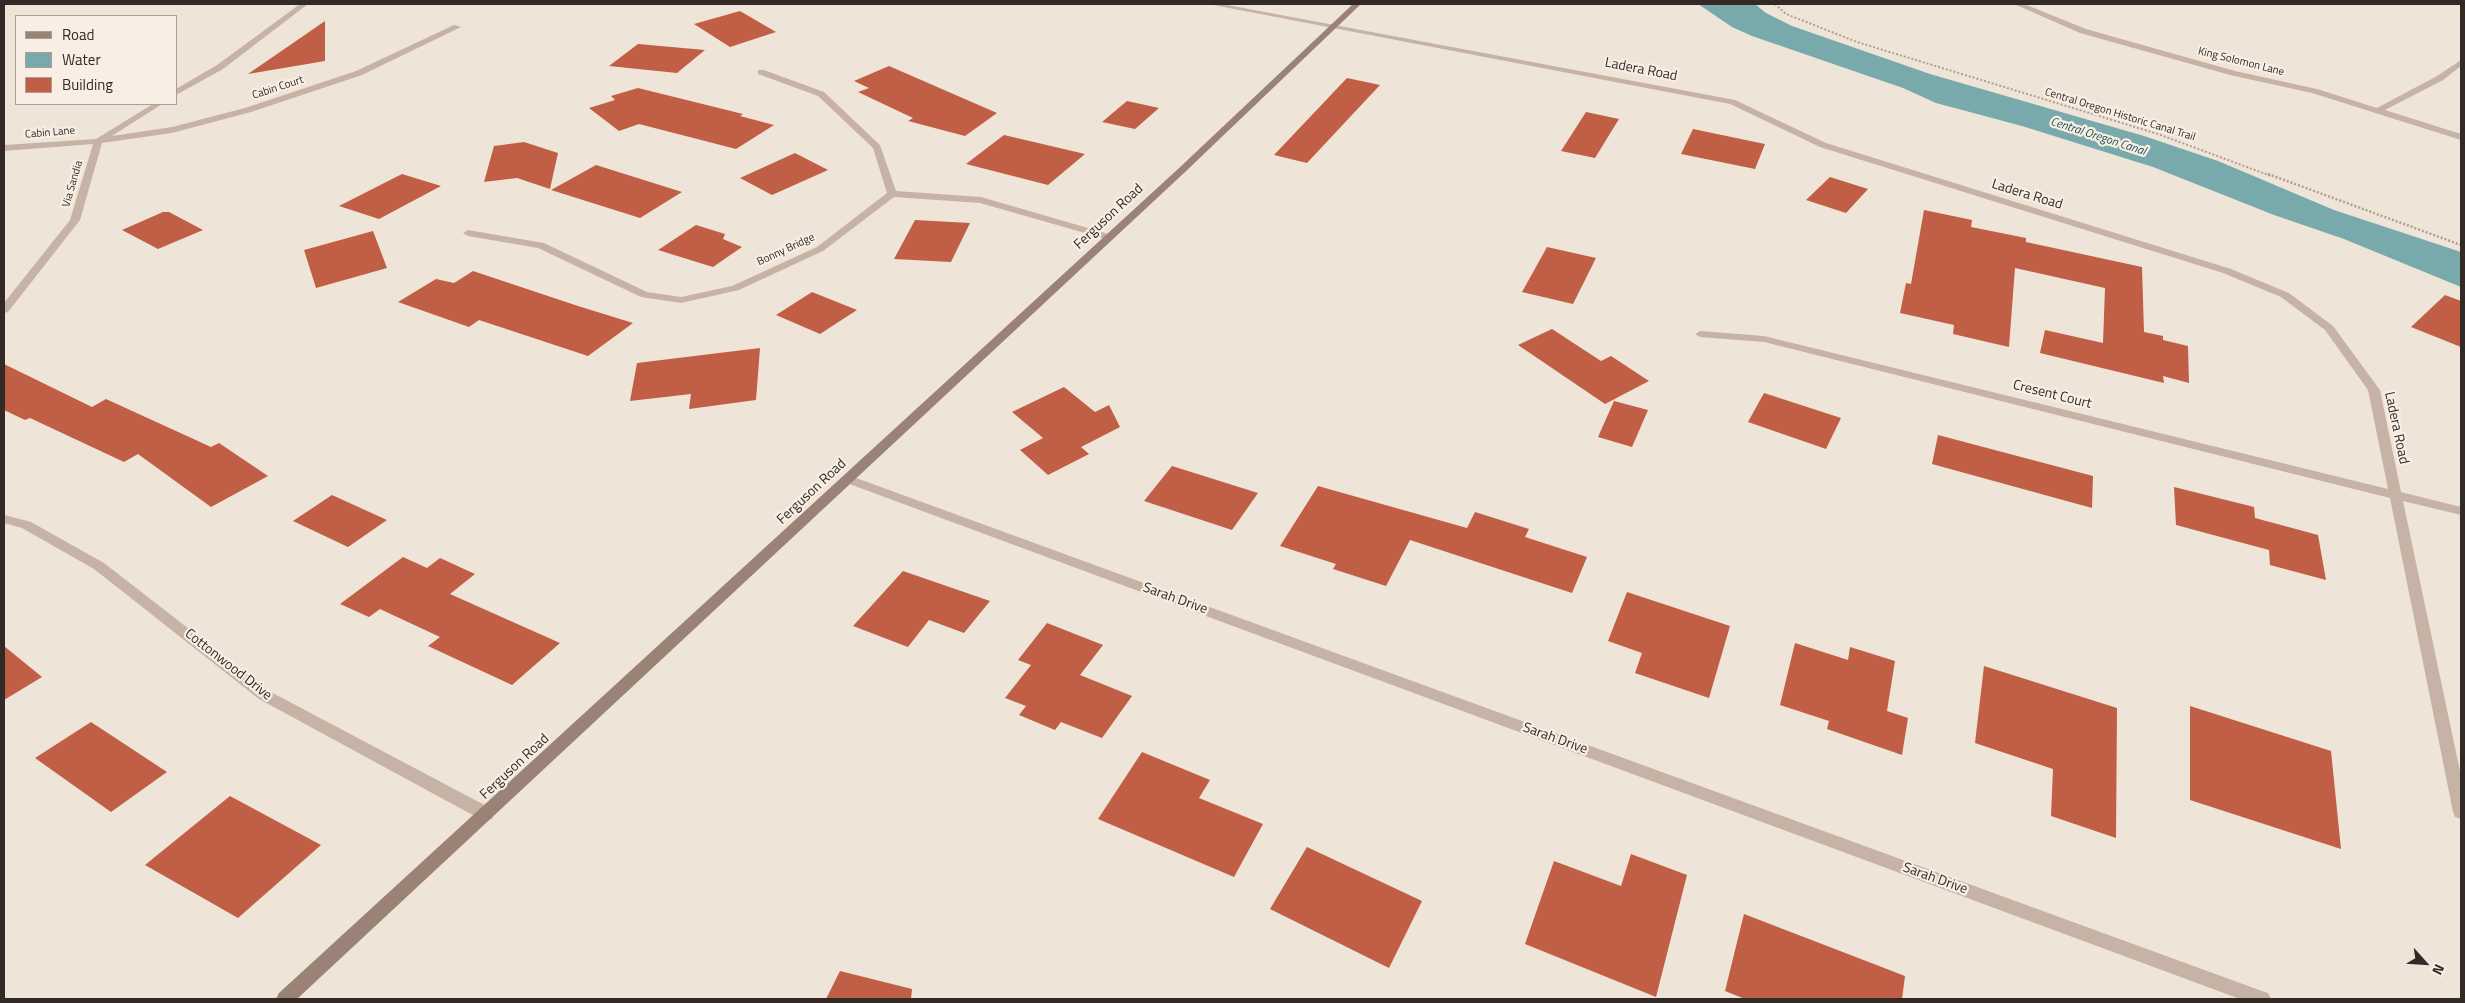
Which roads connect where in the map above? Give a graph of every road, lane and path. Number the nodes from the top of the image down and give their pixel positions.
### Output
1 (304, 4) edge
2 (1212, 4) edge
3 (1357, 4) edge
4 (1775, 4) edge
5 (2018, 4) edge
6 (1335, 26) junction
7 (457, 27) dead end
8 (2461, 62) edge
9 (760, 72) dead end
10 (178, 92) edge
11 (156, 105) edge
12 (2379, 110) junction
13 (2461, 137) edge
14 (98, 141) junction
15 (4, 148) edge
16 (892, 194) junction
17 (468, 233) dead end
18 (1109, 237) junction
19 (2461, 245) edge
20 (4, 310) edge
21 (1700, 334) dead end
22 (848, 479) junction
23 (2396, 495) junction
24 (2461, 511) edge
25 (4, 519) edge
26 (2461, 812) edge
27 (486, 814) junction
28 (285, 999) edge
29 (2262, 999) edge

1 - 10 street
2 - 6 street, Ladera Road
3 - 6 street, Ferguson Road
4 - 19 path, Central Oregon Historic Canal Trail
5 - 12 street, King Solomon Lane
6 - 18 street, Ferguson Road
6 - 23 street, Ladera Road
7 - 14 street, Cabin Court
8 - 12 street
9 - 16 street
11 - 14 street
12 - 13 street, King Solomon Lane
14 - 15 street, Cabin Lane
14 - 20 street, Via Sandia
16 - 17 street, Bonny Bridge
16 - 18 street
18 - 22 street, Ferguson Road
21 - 23 street, Cresent Court
22 - 27 street, Ferguson Road
22 - 29 street, Sarah Drive
23 - 24 street, Cresent Court
23 - 26 street, Ladera Road
25 - 27 street, Cottonwood Drive
27 - 28 street, Ferguson Road

